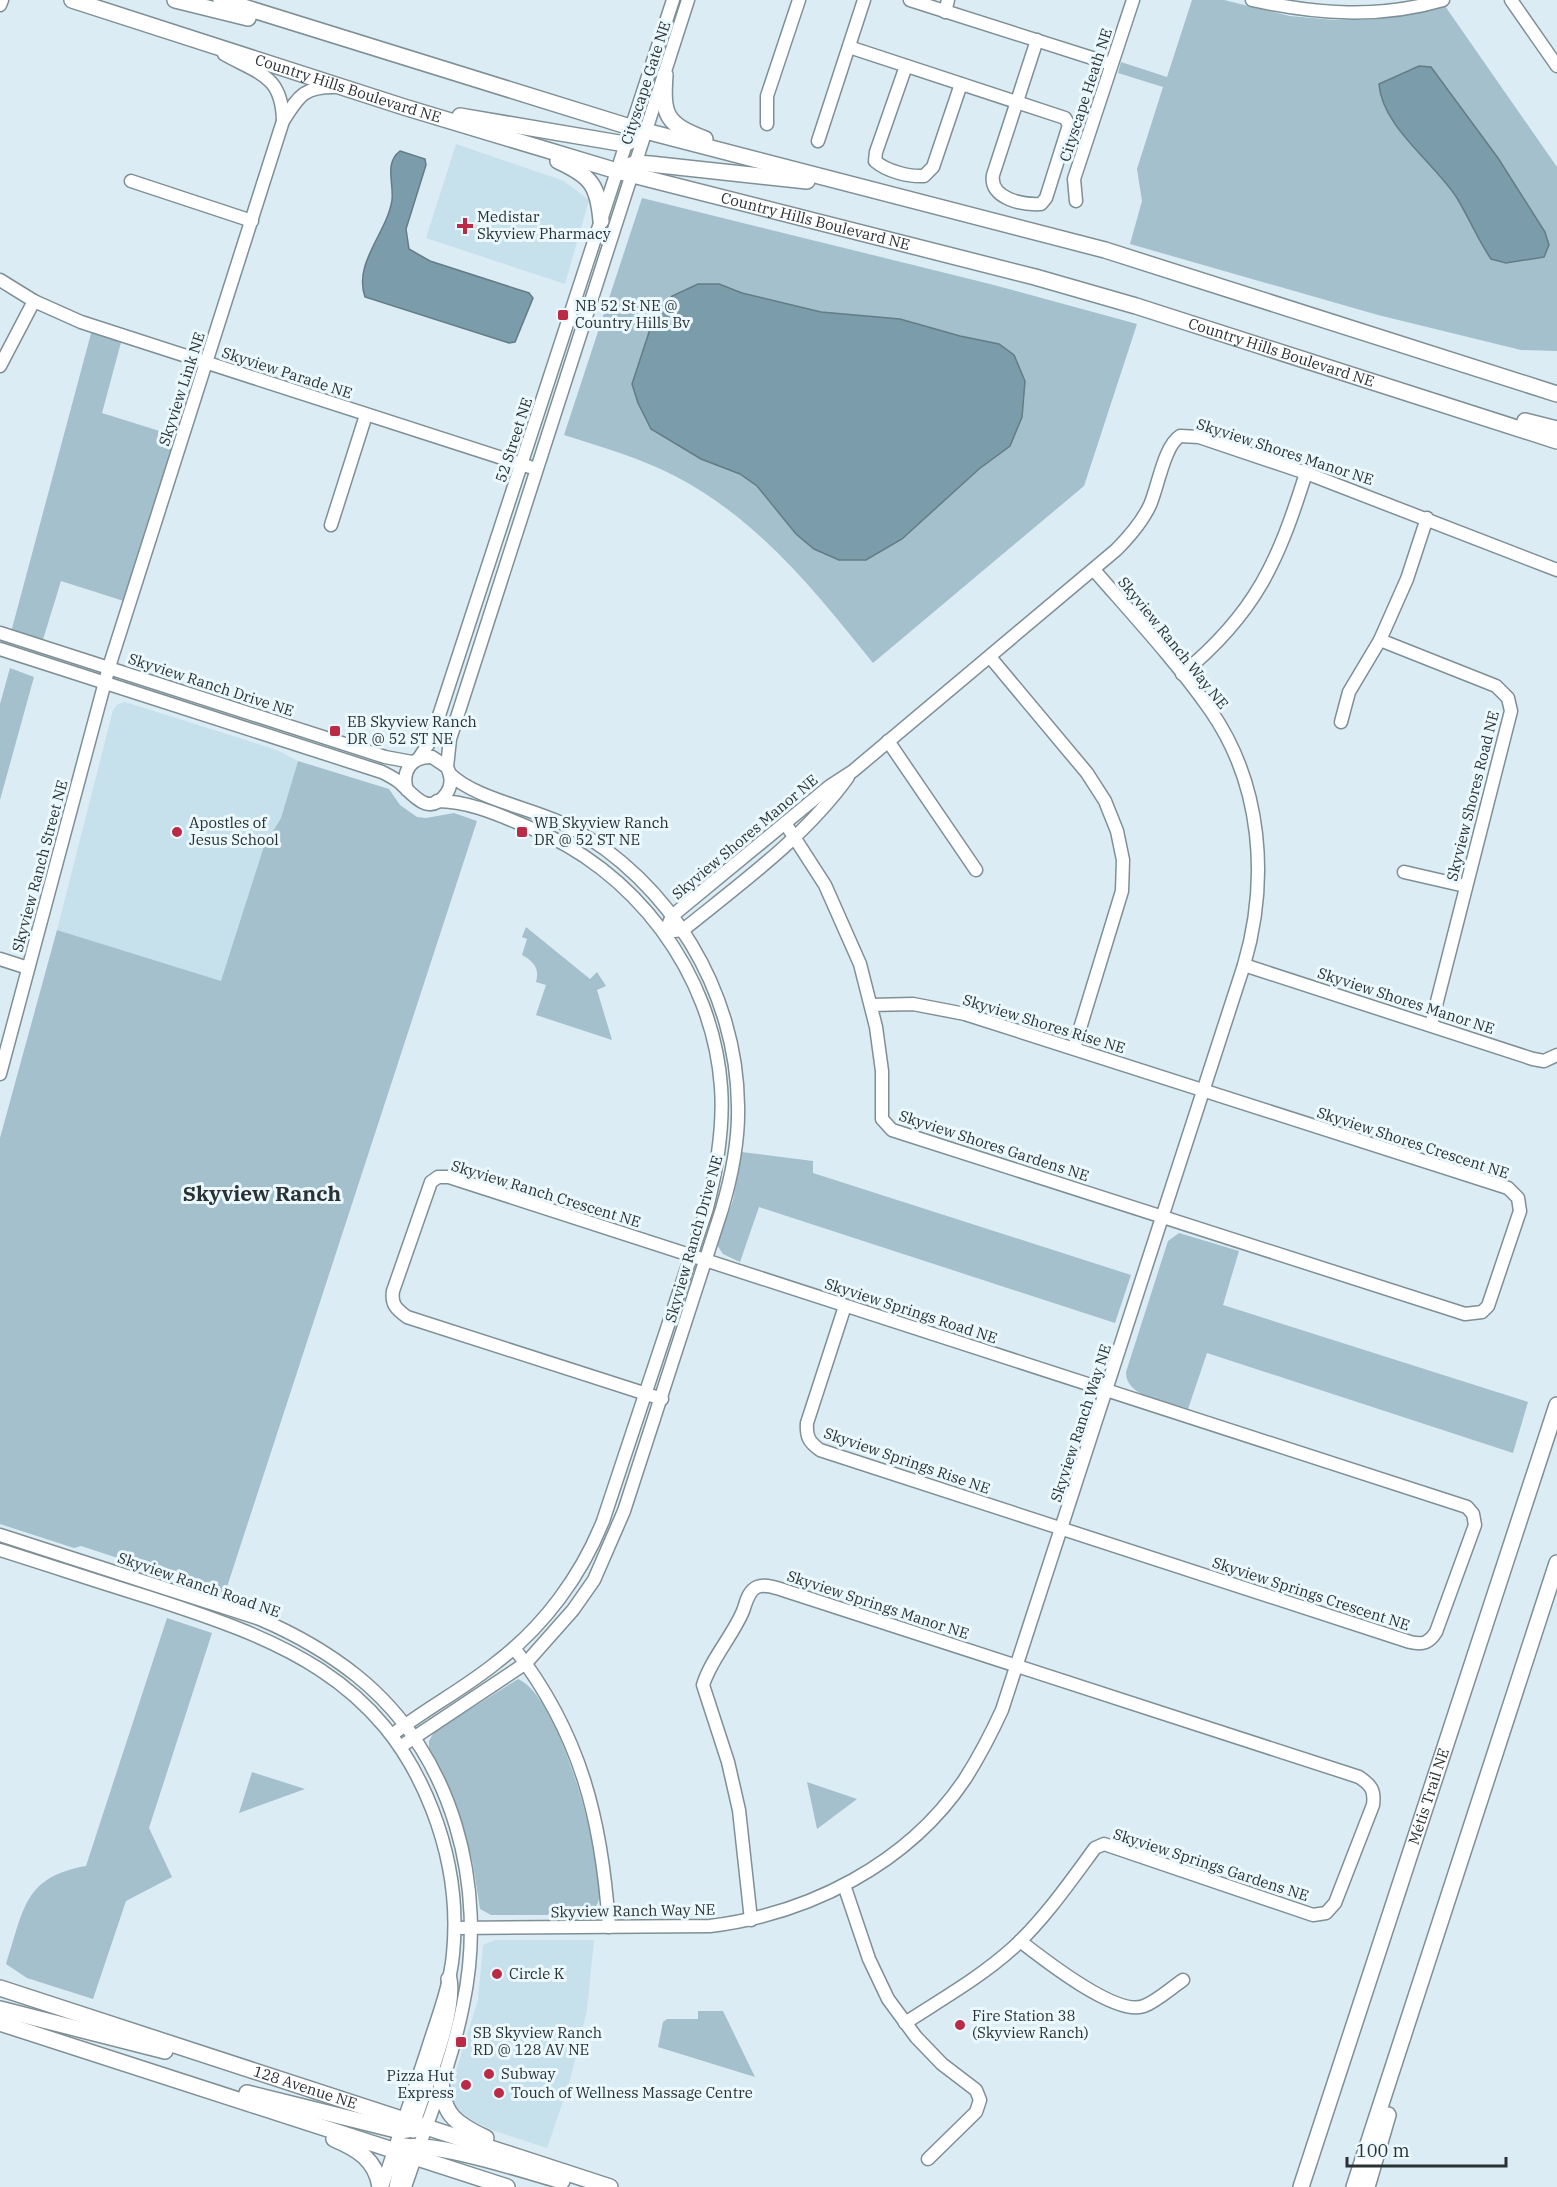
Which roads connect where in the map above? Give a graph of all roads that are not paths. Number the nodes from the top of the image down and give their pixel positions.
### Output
1 (2, 0) edge
2 (72, 0) edge
3 (175, 0) edge
4 (221, 0) edge
5 (673, 0) edge
6 (688, 0) edge
7 (799, 0) edge
8 (864, 0) edge
9 (910, 0) edge
10 (1133, 0) edge
11 (1252, 0) edge
12 (1443, 0) edge
13 (1511, 0) edge
14 (0, 5) edge
15 (947, 6) edge
16 (1037, 40) junction
17 (205, 43) junction
18 (356, 44) junction
19 (849, 47) junction
20 (1111, 64) junction
21 (906, 66) junction
22 (1557, 66) edge
23 (665, 75) junction
24 (961, 84) junction
25 (342, 87) junction
26 (1017, 101) junction
27 (404, 107) junction
28 (283, 121) junction
29 (767, 124) dead end
30 (630, 128) junction
31 (647, 132) junction
32 (818, 141) dead end
33 (625, 144) junction
34 (526, 145) junction
35 (752, 159) junction
36 (628, 170) junction
37 (131, 181) dead end
38 (863, 187) junction
39 (1076, 201) dead end
40 (252, 221) junction
41 (601, 221) junction
42 (0, 280) edge
43 (34, 301) junction
44 (206, 362) junction
45 (0, 366) edge
46 (1557, 394) edge
47 (1428, 399) junction
48 (366, 415) junction
49 (1557, 429) edge
50 (1557, 441) edge
51 (522, 464) junction
52 (537, 469) junction
53 (1306, 473) junction
54 (1427, 518) junction
55 (331, 525) dead end
56 (1094, 570) junction
57 (1557, 570) edge
58 (0, 633) edge
59 (1380, 640) junction
60 (0, 650) edge
61 (990, 657) junction
62 (109, 667) junction
63 (1182, 674) junction
64 (105, 684) junction
65 (1341, 722) dead end
66 (888, 741) junction
67 (416, 760) junction
68 (449, 770) junction
69 (853, 771) junction
70 (407, 790) junction
71 (437, 801) junction
72 (784, 823) junction
73 (795, 837) junction
74 (976, 870) dead end
75 (1404, 872) dead end
76 (1465, 886) junction
77 (672, 916) junction
78 (683, 930) junction
79 (664, 932) junction
80 (0, 959) edge
81 (1244, 965) junction
82 (28, 968) junction
83 (872, 1005) junction
84 (1431, 1025) junction
85 (1074, 1048) junction
86 (1557, 1055) edge
87 (0, 1074) edge
88 (1204, 1090) junction
89 (1163, 1216) junction
90 (691, 1256) junction
91 (706, 1260) junction
92 (845, 1306) junction
93 (1107, 1391) junction
94 (646, 1394) junction
95 (662, 1399) junction
96 (1557, 1405) edge
97 (1063, 1528) junction
98 (0, 1535) edge
99 (0, 1550) edge
100 (1557, 1563) edge
101 (514, 1648) junction
102 (526, 1663) junction
103 (1019, 1666) junction
104 (405, 1725) junction
105 (392, 1736) junction
106 (414, 1737) junction
107 (400, 1747) junction
108 (844, 1885) junction
109 (751, 1920) junction
110 (609, 1927) junction
111 (455, 1928) junction
112 (471, 1928) junction
113 (1020, 1941) junction
114 (449, 1979) joint
115 (1183, 1980) dead end
116 (0, 1988) edge
117 (1415, 2001) junction
118 (0, 2009) edge
119 (905, 2023) junction
120 (0, 2024) edge
121 (241, 2067) junction
122 (441, 2078) junction
123 (177, 2080) junction
124 (280, 2113) junction
125 (1320, 2129) junction
126 (409, 2138) junction
127 (928, 2159) dead end
128 (528, 2160) junction
129 (381, 2187) edge
130 (397, 2187) edge
131 (405, 2187) edge
132 (507, 2187) edge
133 (586, 2187) edge
134 (610, 2187) edge
135 (1301, 2187) edge
136 (1309, 2187) edge
137 (1354, 2187) edge
138 (1367, 2187) edge

1 - 14 street
2 - 17 main road, Country Hills Boulevard NE
3 - 18 main road
4 - 18 main road
5 - 30 street, Cityscape Gate NE
6 - 23 street, Cityscape Gate NE
7 - 29 street
8 - 19 street
9 - 15 street
10 - 20 street, Cityscape Heath NE
11 - 12 street
13 - 22 street
15 - 16 street
16 - 20 street
16 - 26 street
17 - 25 main road, Country Hills Boulevard NE
17 - 28 street, Skyview Link NE
18 - 30 main road
19 - 21 street
19 - 32 street
20 - 39 street, Cityscape Heath NE
21 - 24 street
21 - 24 street
23 - 31 street, Cityscape Gate NE
23 - 35 main road
24 - 26 street
25 - 27 main road, Country Hills Boulevard NE
25 - 28 street, Skyview Link NE
26 - 26 street
27 - 33 main road
27 - 34 main road, Country Hills Boulevard NE
28 - 40 street, Skyview Link NE
30 - 31 main road
30 - 33 street, 52 Street NE
31 - 33 main road
31 - 35 main road
31 - 36 street, Cityscape Gate NE
33 - 36 street, 52 Street NE
34 - 36 main road, Country Hills Boulevard NE
34 - 41 main road
35 - 38 main road
36 - 38 main road
36 - 41 street, 52 Street NE
36 - 47 main road, Country Hills Boulevard NE
36 - 52 street, 52 Street NE
37 - 40 street
38 - 46 main road
40 - 44 street, Skyview Link NE
41 - 51 street, 52 Street NE
42 - 43 street, Skyview Parade NE
43 - 44 street, Skyview Parade NE
43 - 45 street
44 - 48 street, Skyview Parade NE
44 - 62 street, Skyview Link NE
47 - 49 main road
47 - 50 main road, Country Hills Boulevard NE
48 - 51 street, Skyview Parade NE
48 - 55 street
51 - 52 street, Skyview Parade NE
51 - 67 street, 52 Street NE
52 - 68 street, 52 Street NE
53 - 54 street, Skyview Shores Manor NE
53 - 56 street, Skyview Shores Manor NE
53 - 63 street
54 - 57 street, Skyview Shores Manor NE
54 - 59 street
56 - 61 street, Skyview Shores Manor NE
56 - 63 street, Skyview Ranch Way NE
58 - 62 street, Skyview Ranch Drive NE
59 - 65 street
59 - 76 street, Skyview Shores Road NE
60 - 64 street, Skyview Ranch Drive NE
61 - 66 street, Skyview Shores Manor NE
61 - 85 street
62 - 64 street, Skyview Ranch Street NE
62 - 67 street, Skyview Ranch Drive NE
63 - 81 street, Skyview Ranch Way NE
64 - 70 street, Skyview Ranch Drive NE
64 - 82 street, Skyview Ranch Street NE
66 - 69 street, Skyview Shores Manor NE
66 - 74 street
67 - 68 street
67 - 70 street
68 - 71 street
68 - 77 street, Skyview Ranch Drive NE
69 - 72 street, Skyview Shores Manor NE
69 - 73 street, Skyview Shores Manor NE
70 - 71 street
71 - 79 street, Skyview Ranch Drive NE
72 - 73 street, Skyview Shores Gardens NE
72 - 77 street, Skyview Shores Manor NE
73 - 78 street, Skyview Shores Manor NE
73 - 83 street, Skyview Shores Gardens NE
75 - 76 street
76 - 84 street, Skyview Shores Road NE
77 - 78 street, Skyview Ranch Drive NE
77 - 79 street, Skyview Shores Manor NE
78 - 79 street
78 - 91 street, Skyview Ranch Drive NE
79 - 90 street, Skyview Ranch Drive NE
80 - 82 street
81 - 84 street, Skyview Shores Manor NE
81 - 88 street, Skyview Ranch Way NE
82 - 87 street, Skyview Ranch Street NE
83 - 85 street, Skyview Shores Rise NE
83 - 89 street, Skyview Shores Gardens NE
84 - 86 street, Skyview Shores Manor NE
85 - 88 street, Skyview Shores Rise NE
88 - 89 street, Skyview Ranch Way NE
88 - 89 street, Skyview Shores Crescent NE
89 - 93 street, Skyview Ranch Way NE
90 - 91 street, Skyview Ranch Crescent NE
90 - 94 street, Skyview Ranch Drive NE
90 - 94 street, Skyview Ranch Crescent NE
91 - 92 street, Skyview Springs Road NE
91 - 95 street, Skyview Ranch Drive NE
92 - 93 street, Skyview Springs Road NE
92 - 97 street, Skyview Springs Rise NE
93 - 97 street, Skyview Ranch Way NE
93 - 97 street, Skyview Springs Crescent NE
94 - 95 street, Skyview Ranch Crescent NE
94 - 101 street, Skyview Ranch Drive NE
95 - 102 street, Skyview Ranch Drive NE
96 - 125 main road, Métis Trail NE
97 - 103 street, Skyview Ranch Way NE
98 - 104 street, Skyview Ranch Road NE
99 - 105 street, Skyview Ranch Road NE
100 - 117 main road
101 - 102 street
101 - 104 street, Skyview Ranch Drive NE
102 - 106 street, Skyview Ranch Drive NE
102 - 110 street
103 - 108 street, Skyview Ranch Way NE
103 - 109 street, Skyview Springs Manor NE
103 - 113 street, Skyview Springs Gardens NE
104 - 105 street, Skyview Ranch Drive NE
104 - 106 street, Skyview Ranch Road NE
105 - 107 street, Skyview Ranch Road NE
106 - 107 street, Skyview Ranch Drive NE
106 - 112 street, Skyview Ranch Road NE
107 - 111 street, Skyview Ranch Road NE
108 - 109 street, Skyview Ranch Way NE
108 - 119 street
109 - 110 street, Skyview Ranch Way NE
110 - 112 street, Skyview Ranch Way NE
111 - 112 street, Skyview Ranch Way NE
111 - 114 street, Skyview Ranch Road NE
112 - 122 street, Skyview Ranch Road NE
113 - 115 street
113 - 119 street, Skyview Springs Gardens NE
114 - 126 main road
116 - 121 main road, 128 Avenue NE
117 - 137 main road
117 - 138 main road
118 - 121 main road
119 - 127 street
120 - 123 main road, 128 Avenue NE
121 - 126 main road, 128 Avenue NE
122 - 126 street, Skyview Ranch Road NE
122 - 128 main road
123 - 124 main road, 128 Avenue NE
123 - 126 main road
124 - 126 main road, 128 Avenue NE
124 - 129 main road
125 - 135 main road, Métis Trail NE
125 - 136 main road
126 - 128 main road, 128 Avenue NE
126 - 129 street
126 - 130 main road
126 - 131 street
126 - 132 main road, 128 Avenue NE
126 - 133 main road
128 - 134 main road, 128 Avenue NE

